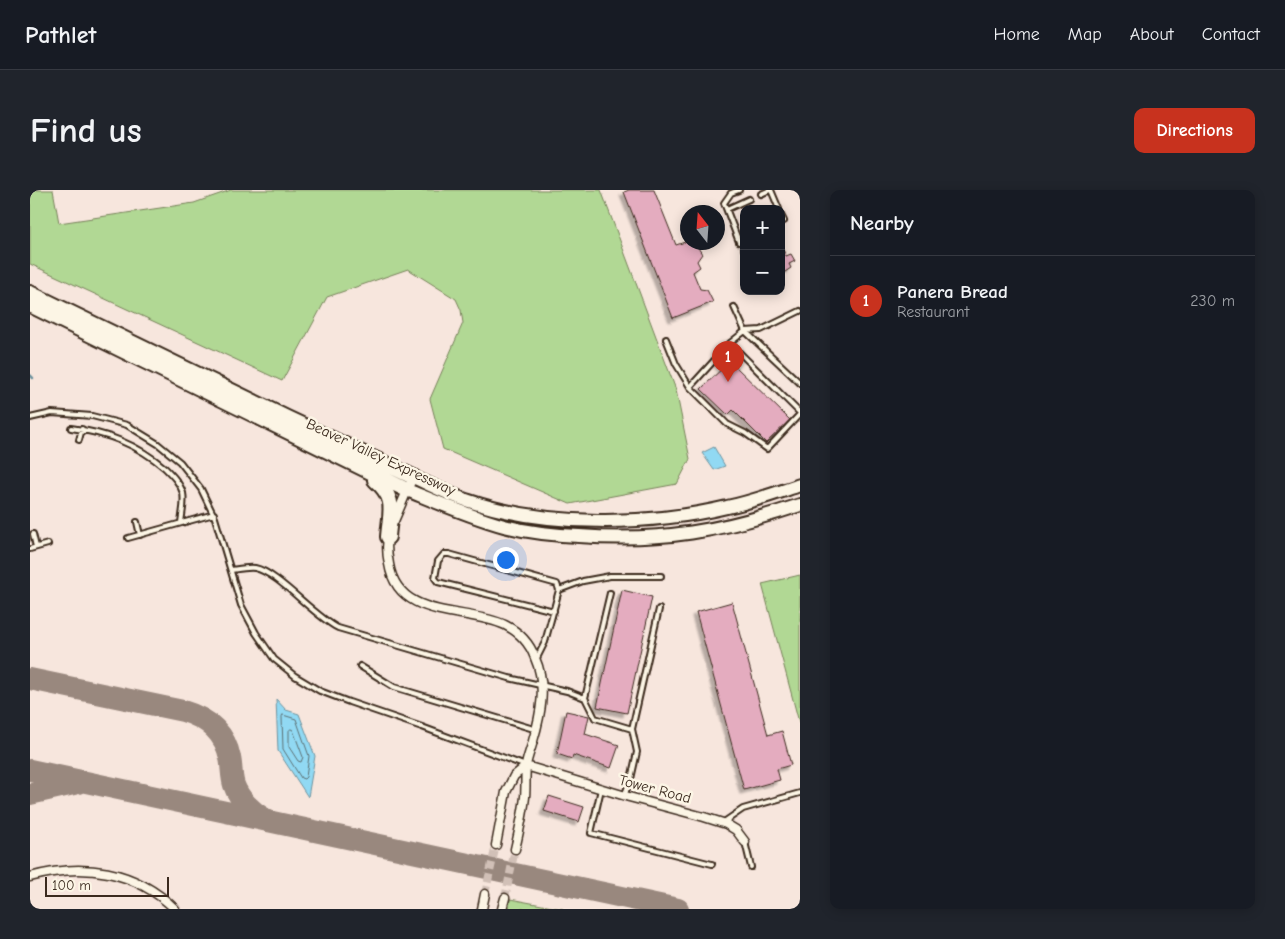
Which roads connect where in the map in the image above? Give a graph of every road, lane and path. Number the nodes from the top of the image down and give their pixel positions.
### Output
1 (739, 190) edge
2 (771, 190) edge
3 (761, 194) dead end
4 (749, 199) dead end
5 (777, 205) edge
6 (727, 209) junction
7 (740, 238) edge
8 (30, 293) edge
9 (30, 305) edge
10 (734, 307) dead end
11 (800, 310) edge
12 (745, 331) junction
13 (666, 339) dead end
14 (730, 343) junction
15 (800, 383) edge
16 (690, 387) junction
17 (800, 414) edge
18 (30, 418) edge
19 (71, 428) dead end
20 (82, 429) junction
21 (79, 440) dead end
22 (365, 471) junction
23 (413, 477) junction
24 (800, 485) edge
25 (407, 490) junction
26 (800, 505) edge
27 (214, 514) junction
28 (137, 522) dead end
29 (181, 523) junction
30 (33, 534) dead end
31 (140, 534) junction
32 (388, 537) junction
33 (128, 538) dead end
34 (48, 544) dead end
35 (36, 547) junction
36 (30, 549) edge
37 (231, 570) junction
38 (661, 576) dead end
39 (560, 590) junction
40 (610, 594) dead end
41 (660, 609) dead end
42 (554, 611) junction
43 (536, 660) junction
44 (360, 666) dead end
45 (542, 684) junction
46 (585, 698) junction
47 (632, 729) junction
48 (536, 730) junction
49 (526, 766) junction
50 (601, 789) junction
51 (800, 794) edge
52 (624, 796) junction
53 (722, 823) junction
54 (745, 842) joint
55 (496, 845) tunnel mouth
56 (516, 849) tunnel mouth
57 (712, 864) dead end
58 (752, 867) dead end
59 (30, 877) edge
60 (485, 894) tunnel mouth
61 (505, 898) tunnel mouth
62 (175, 909) edge
63 (482, 909) edge
64 (502, 909) edge

1 - 6 lane
2 - 3 lane
2 - 5 lane
4 - 6 lane
6 - 7 lane
8 - 23 highway, Beaver Valley Expressway
9 - 22 highway, Beaver Valley Expressway
10 - 12 lane
11 - 12 lane
12 - 14 lane
12 - 15 lane
13 - 16 lane
14 - 16 lane
14 - 17 lane
16 - 17 lane
18 - 27 lane
19 - 20 lane
20 - 21 lane
20 - 29 lane
22 - 25 highway, Beaver Valley Expressway
22 - 32 highway
23 - 24 highway, Beaver Valley Expressway
23 - 25 street
25 - 26 highway, Beaver Valley Expressway
25 - 32 street
27 - 29 lane
27 - 37 lane
28 - 31 lane
29 - 31 lane
30 - 35 lane
31 - 33 lane
32 - 43 street
34 - 35 lane
35 - 36 lane
37 - 45 lane
37 - 49 lane
38 - 39 lane
39 - 42 lane
39 - 42 lane
40 - 46 lane
41 - 47 lane
42 - 43 lane
43 - 45 street
44 - 48 lane
45 - 46 lane
45 - 48 street
46 - 47 lane
47 - 52 lane
48 - 49 street
49 - 50 street, Tower Road
49 - 55 street
49 - 56 street
50 - 52 street, Tower Road
50 - 57 lane
51 - 53 lane
52 - 53 street, Tower Road
53 - 54 street, Tower Road
54 - 58 lane, Tower Road
59 - 62 street
60 - 63 street
61 - 64 street

